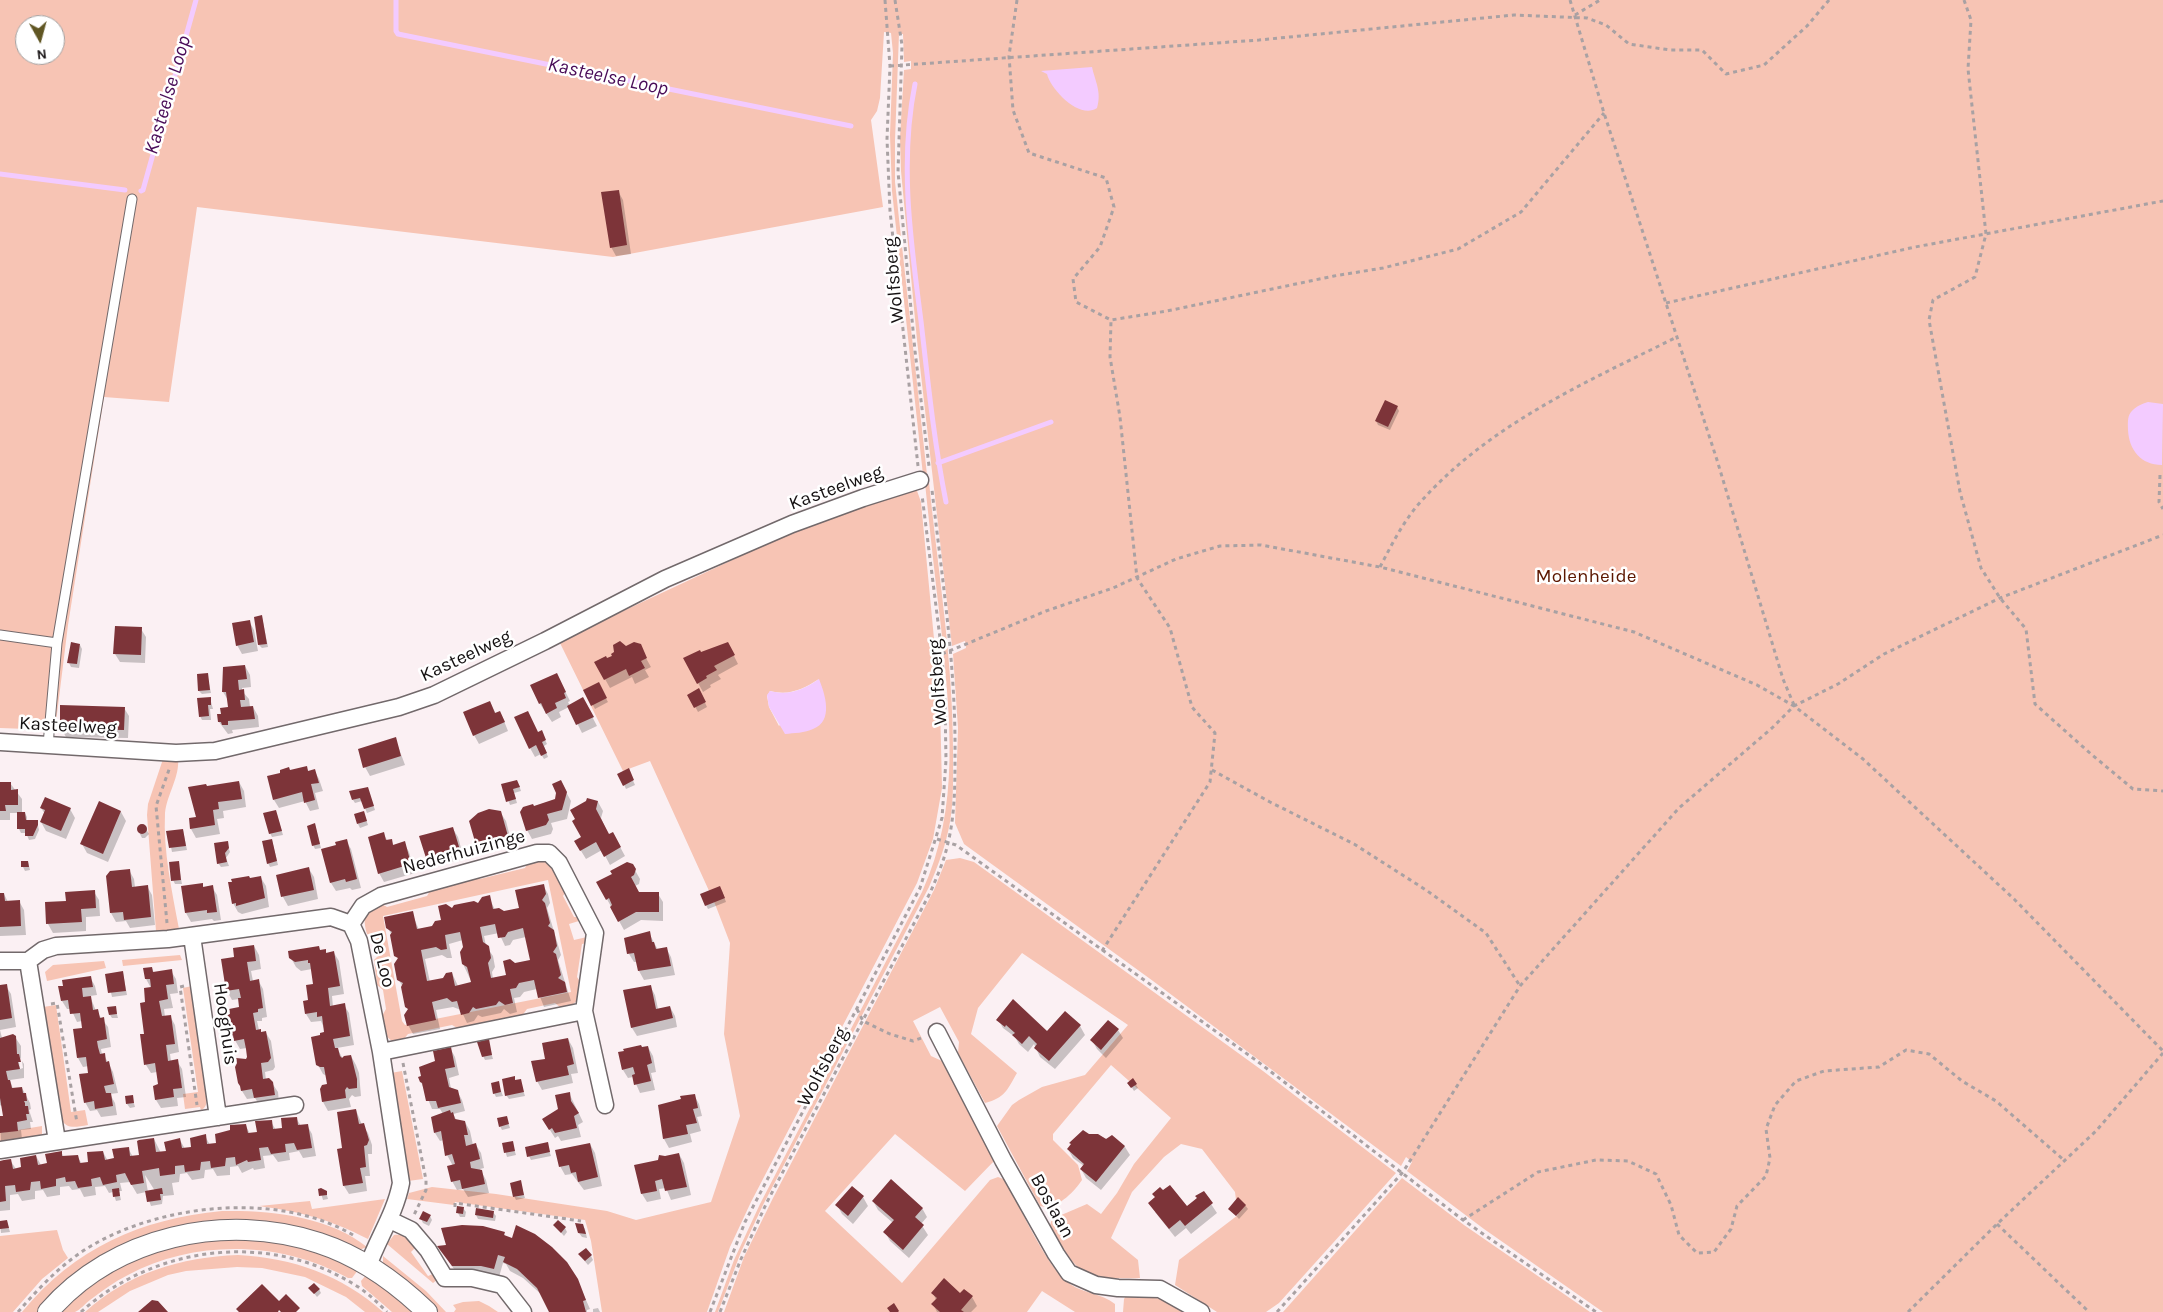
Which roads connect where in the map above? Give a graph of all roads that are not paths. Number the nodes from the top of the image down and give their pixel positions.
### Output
1 (132, 199) dead end
2 (927, 478) road end
3 (0, 635) edge
4 (57, 643) junction
5 (0, 742) edge
6 (48, 745) junction
7 (351, 924) junction
8 (192, 936) junction
9 (0, 960) edge
10 (28, 962) junction
11 (584, 1011) junction
12 (937, 1032) road end
13 (381, 1052) junction
14 (295, 1105) dead end
15 (605, 1105) dead end
16 (218, 1117) junction
17 (57, 1141) junction
18 (0, 1150) edge
19 (390, 1220) junction
20 (368, 1266) junction
21 (48, 1312) edge
22 (427, 1312) edge
23 (523, 1312) edge
24 (1201, 1312) edge

1 - 4 lane
2 - 6 street, Kasteelweg
3 - 4 lane
4 - 6 lane
5 - 6 street, Kasteelweg
7 - 8 street, De Loo
7 - 11 street, Nederhuizinge
7 - 13 street, De Loo
8 - 10 street, De Loo
8 - 16 street, Hooghuis
9 - 10 street
10 - 17 street
11 - 13 street
11 - 15 street, Nederhuizinge
12 - 24 street, Boslaan
13 - 19 street, De Loo
14 - 16 street
16 - 17 street
17 - 18 street
19 - 20 street, De Loo
19 - 23 street
20 - 21 street
20 - 22 street

